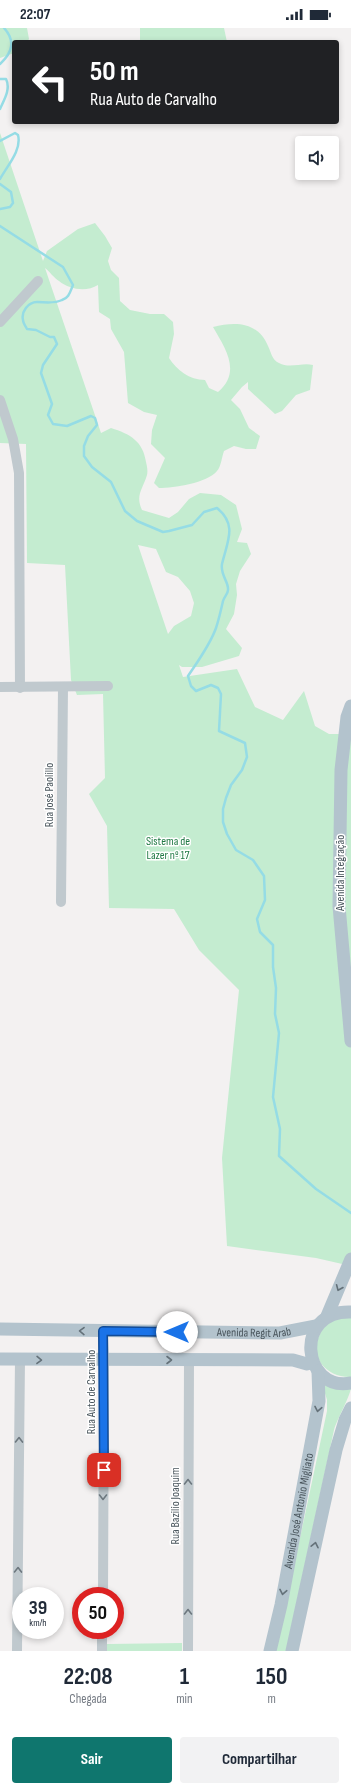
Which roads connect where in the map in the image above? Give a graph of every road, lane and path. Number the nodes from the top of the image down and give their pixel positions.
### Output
1 (38, 281) dead end
2 (0, 322) edge
3 (0, 400) edge
4 (108, 686) dead end
5 (0, 687) edge
6 (63, 687) junction
7 (20, 688) junction
8 (351, 706) edge
9 (62, 902) dead end
10 (351, 1041) edge
11 (351, 1260) edge
12 (351, 1312) edge
13 (327, 1316) junction
14 (316, 1326) junction
15 (0, 1329) edge
16 (103, 1331) junction
17 (0, 1359) edge
18 (20, 1359) junction
19 (104, 1360) junction
20 (189, 1360) junction
21 (315, 1366) junction
22 (351, 1383) edge
23 (351, 1408) edge
24 (103, 1587) edge
25 (102, 1639) edge
26 (17, 1651) edge
27 (102, 1651) edge
28 (188, 1651) edge
29 (270, 1651) edge
30 (292, 1651) edge

1 - 2 street
3 - 7 street
4 - 6 street
5 - 7 street
6 - 7 street
6 - 9 street, Rua José Paolillo
8 - 10 main road, Avenida Integração
11 -> 13 main road
12 - 13 main road
13 - 14 main road
14 - 16 main road, Avenida Regit Arab
14 - 21 main road, Avenida José Antonio Migliato
16 -> 15 main road, Avenida Regit Arab
16 - 19 street, Rua Auto de Carvalho
17 - 18 main road
18 -> 19 main road
26 -> 18 street
19 -> 20 main road
19 -> 24 street, Rua Auto de Carvalho
20 - 21 main road
28 -> 20 street, Rua Bazilio Joaquim
21 - 22 main road
21 -> 29 main road, Avenida José Antonio Migliato
30 -> 23 main road, Avenida José Antonio Migliato
25 - 27 street

